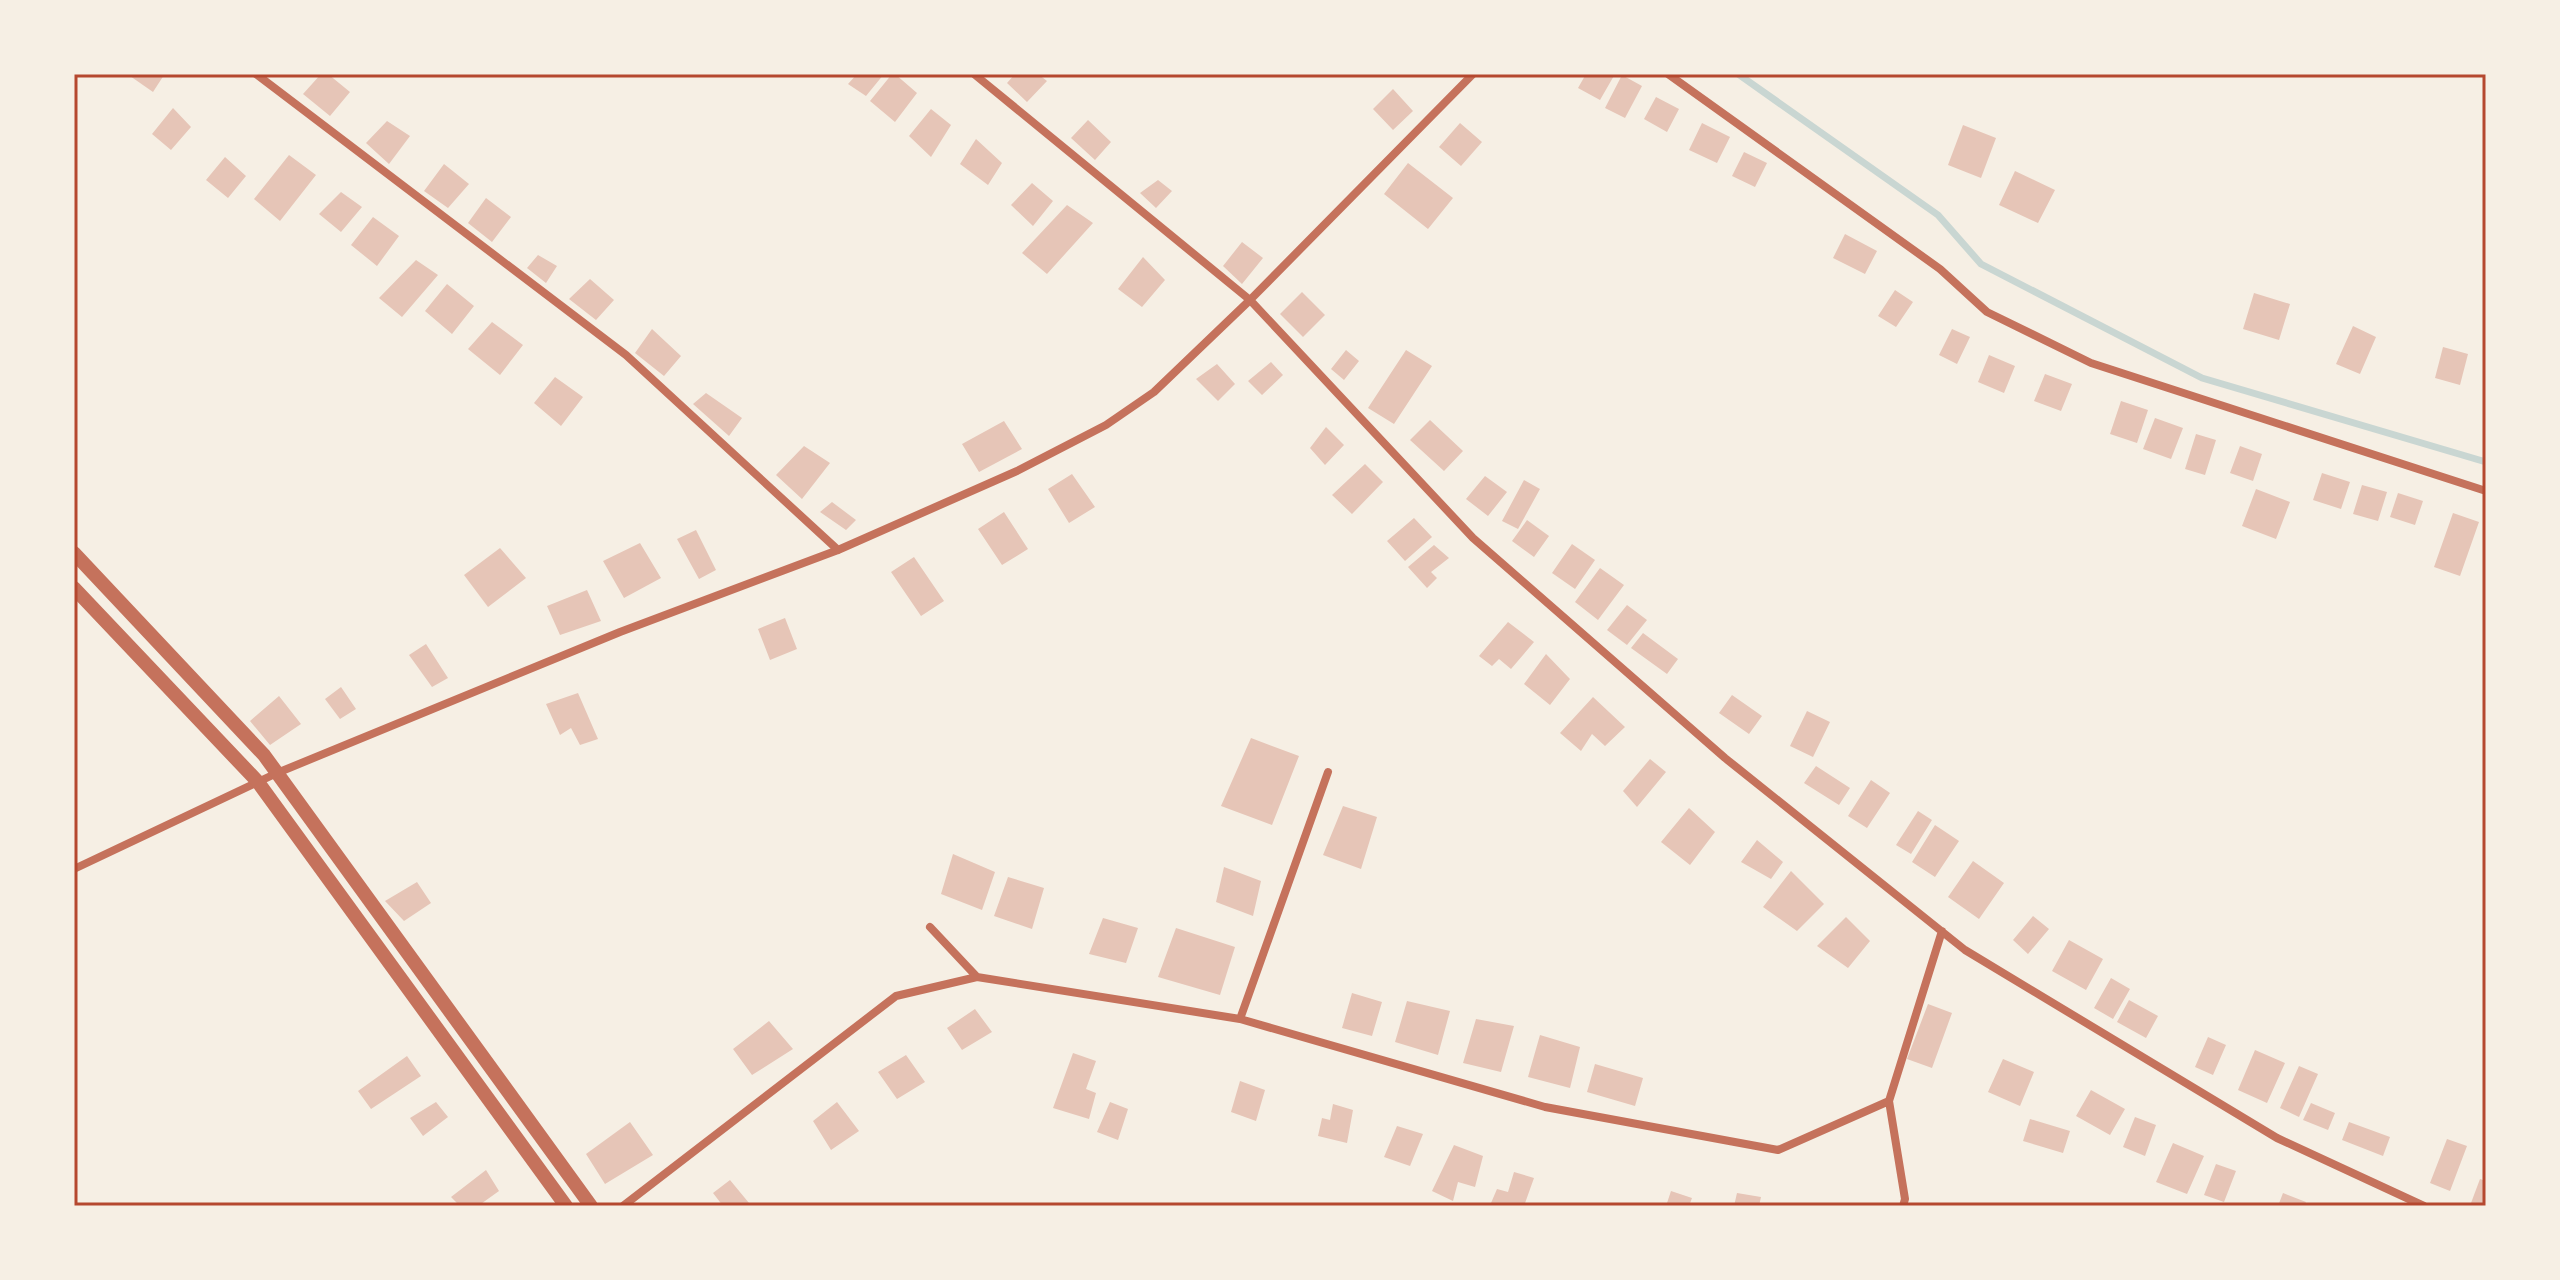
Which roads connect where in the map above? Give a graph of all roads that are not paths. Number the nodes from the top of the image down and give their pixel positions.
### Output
1 (256, 74) edge
2 (974, 74) edge
3 (1473, 74) edge
4 (1668, 74) edge
5 (1250, 300) junction
6 (2486, 491) edge
7 (838, 550) junction
8 (74, 553) edge
9 (74, 588) edge
10 (1328, 772) dead end
11 (277, 773) junction
12 (258, 782) junction
13 (74, 869) edge
14 (930, 927) dead end
15 (1942, 931) junction
16 (977, 977) junction
17 (1240, 1019) junction
18 (1889, 1101) junction
19 (566, 1206) edge
20 (591, 1206) edge
21 (623, 1206) edge
22 (1903, 1206) edge
23 (2424, 1206) edge

1 - 7 street
2 - 5 street
3 - 5 street
4 - 6 street
5 - 7 street
5 - 15 street
7 - 11 street
8 - 11 street
9 - 12 street
10 - 17 street
11 - 12 street
11 - 20 street
12 - 13 street
12 - 19 street
14 - 16 street
15 - 18 street
15 - 23 street
16 - 17 street
16 - 21 street
17 - 18 street
18 - 22 street

